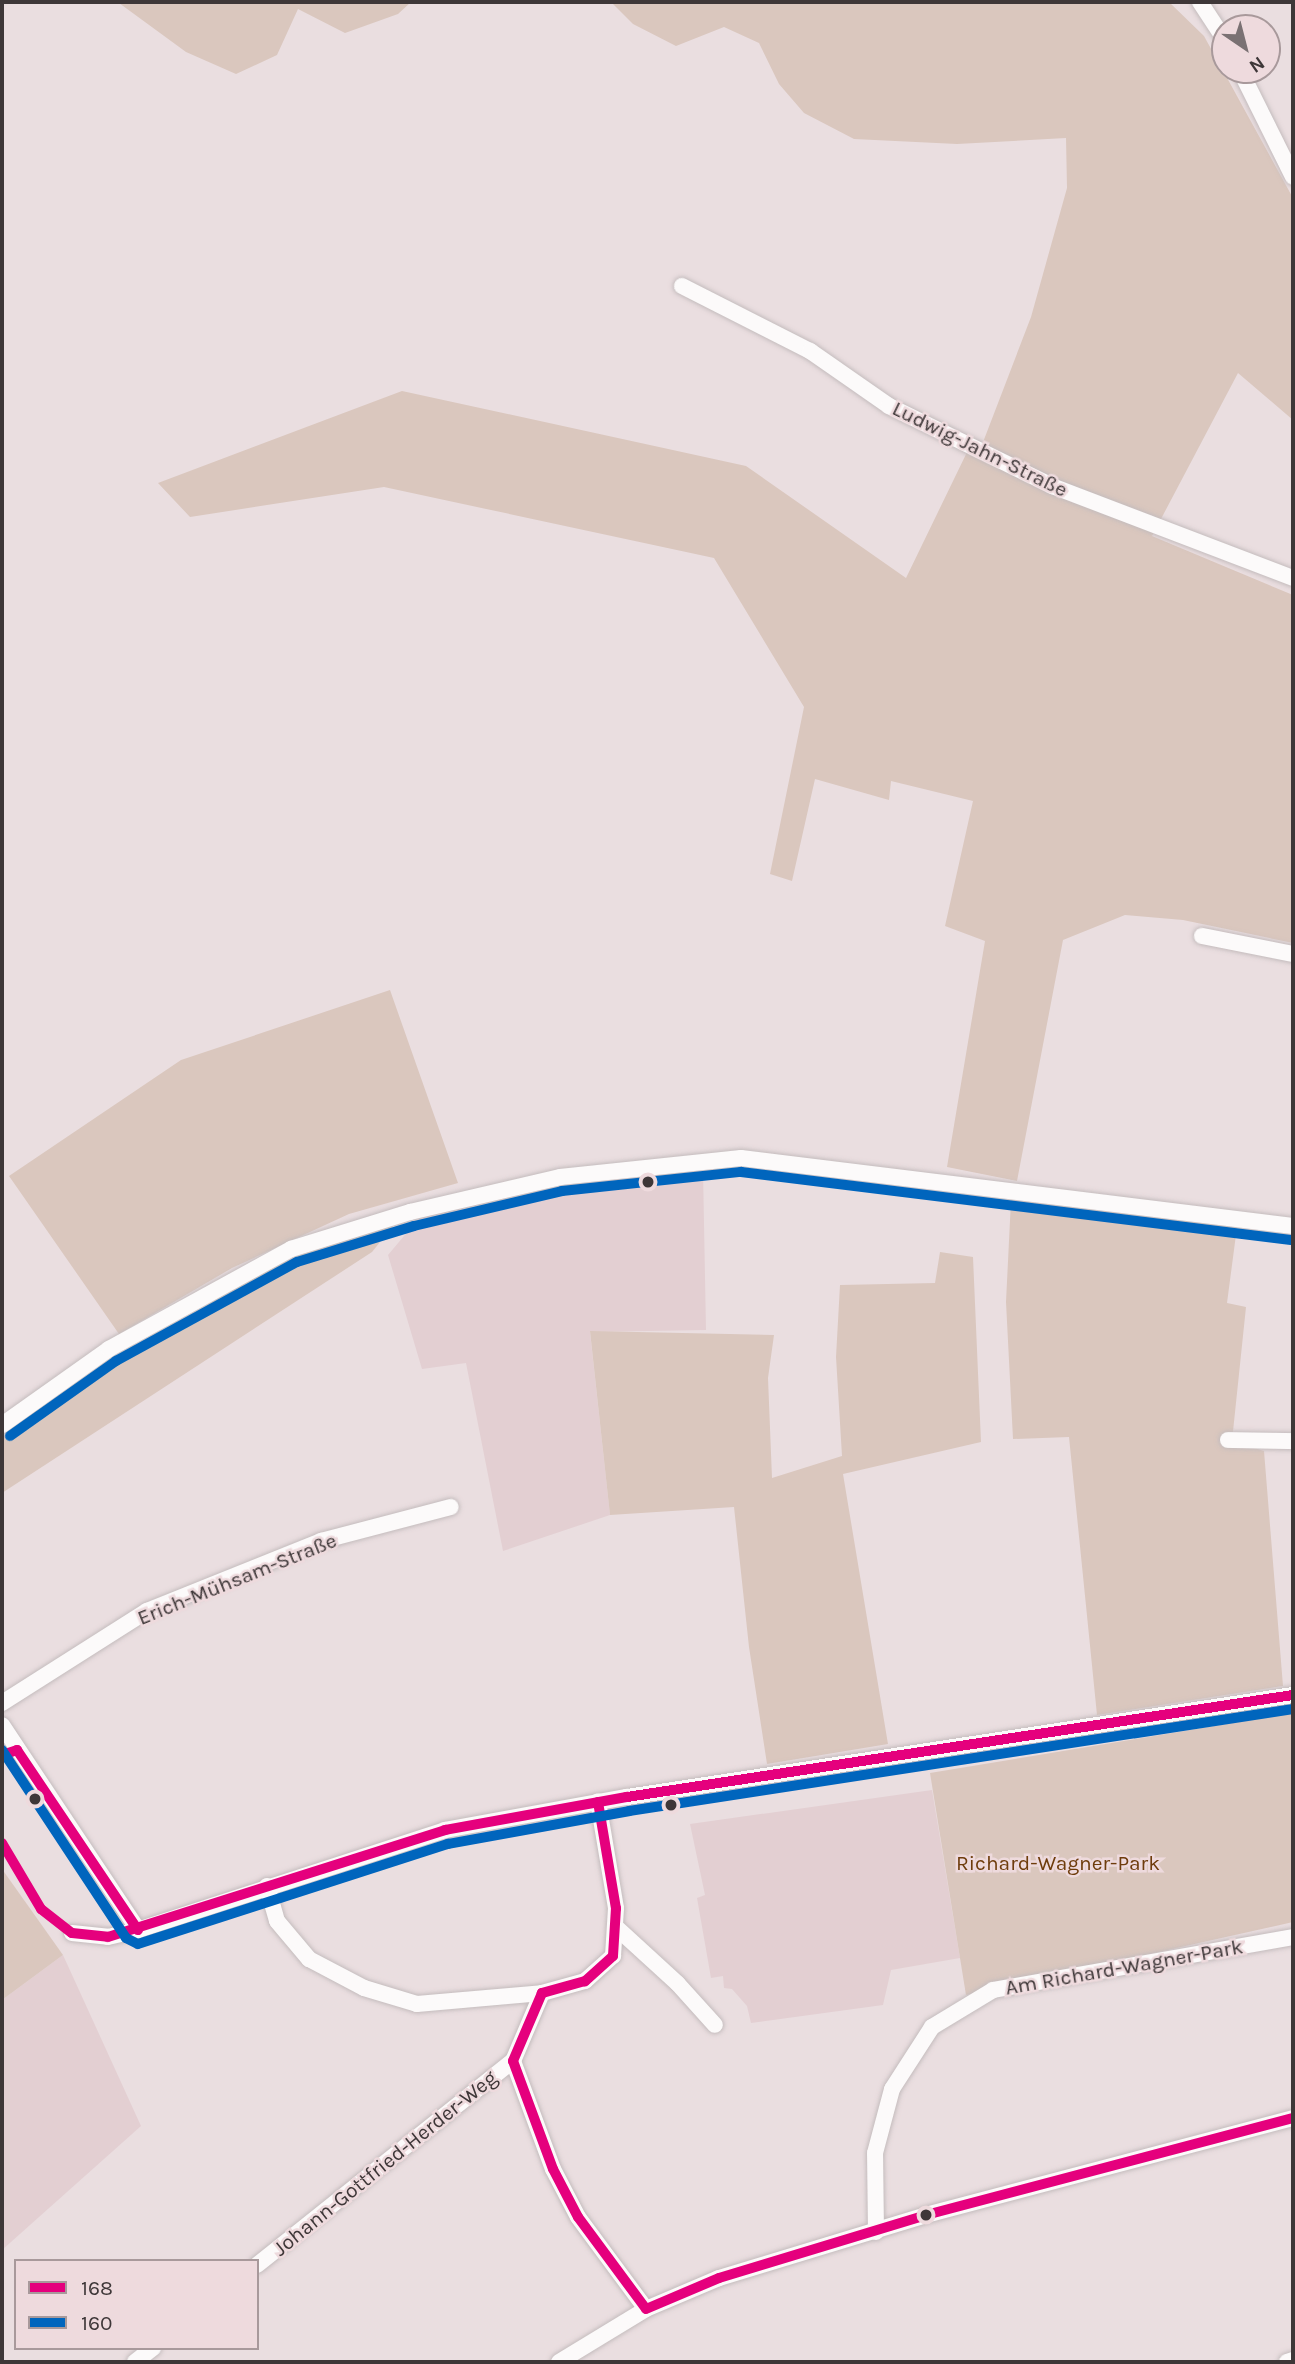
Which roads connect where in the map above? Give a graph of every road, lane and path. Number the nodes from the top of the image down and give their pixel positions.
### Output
1 (1200, 2) edge
2 (1211, 19) edge
3 (1247, 84) edge
4 (1293, 177) edge
5 (682, 286) dead end
6 (1293, 578) edge
7 (1202, 936) dead end
8 (1293, 954) edge
9 (1293, 1226) edge
10 (2, 1425) edge
11 (1228, 1440) dead end
12 (1293, 1441) edge
13 (451, 1507) dead end
14 (1293, 1696) edge
15 (2, 1703) edge
16 (2, 1725) edge
17 (598, 1802) junction
18 (267, 1886) junction
19 (618, 1929) junction
20 (138, 1930) junction
21 (72, 1933) dead end
22 (1293, 1937) edge
23 (542, 1993) junction
24 (715, 2025) dead end
25 (513, 2061) junction
26 (1293, 2118) edge
27 (876, 2232) junction
28 (259, 2263) edge
29 (646, 2309) junction
30 (150, 2350) edge
31 (1293, 2360) edge
32 (135, 2362) edge
33 (559, 2362) edge
34 (1287, 2362) edge

1 - 2 street
3 - 4 street
5 - 6 street, Ludwig-Jahn-Straße
7 - 8 street
9 - 10 street
11 - 12 street
13 - 15 street, Erich-Mühsam-Straße
14 - 17 street
16 - 20 street
17 - 18 street
17 - 19 street
18 - 20 street
18 - 23 street
19 - 23 street
19 - 24 street
20 - 21 street
22 - 27 street, Am Richard-Wagner-Park
23 - 25 street
25 - 28 street, Johann-Gottfried-Herder-Weg
25 - 29 street
26 - 27 street
27 - 29 street
29 - 33 street
30 - 32 street
31 - 34 street

